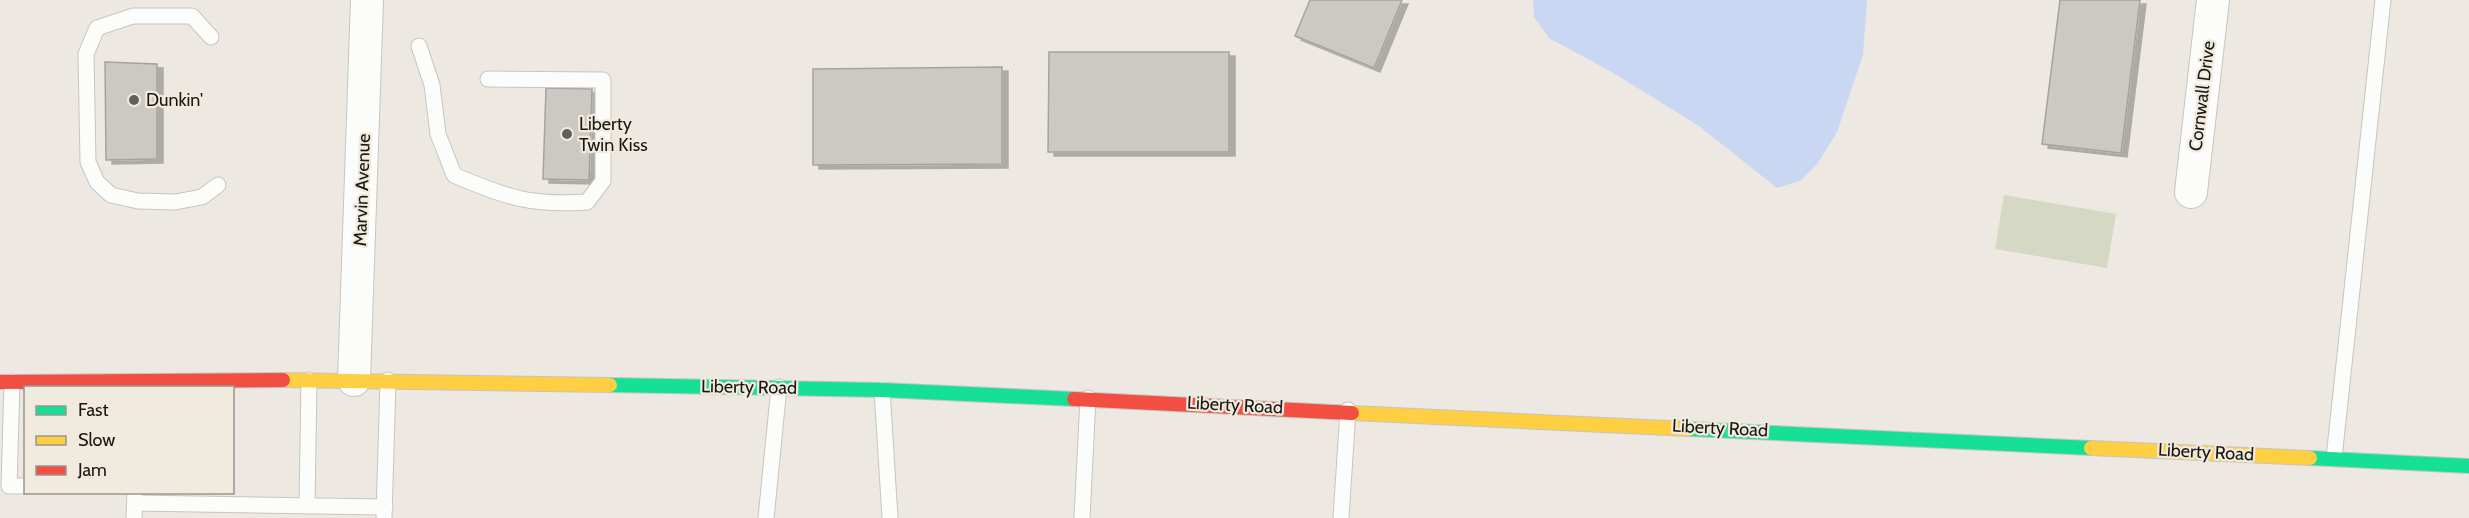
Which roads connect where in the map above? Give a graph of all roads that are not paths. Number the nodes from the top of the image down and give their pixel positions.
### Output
1 (367, 0) edge
2 (2212, 0) edge
3 (2383, 0) edge
4 (211, 37) dead end
5 (419, 46) dead end
6 (488, 79) dead end
7 (218, 185) dead end
8 (2191, 192) dead end
9 (309, 380) junction
10 (354, 380) junction
11 (388, 380) junction
12 (6, 382) edge
13 (141, 384) edge
14 (85, 385) edge
15 (779, 387) junction
16 (882, 390) junction
17 (1088, 398) junction
18 (1348, 410) junction
19 (2334, 458) junction
20 (2469, 466) edge
21 (24, 486) edge
22 (4, 489) edge
23 (135, 504) edge
24 (307, 506) junction
25 (273, 512) edge
26 (384, 513) edge
27 (766, 518) edge
28 (890, 518) edge
29 (1082, 518) edge
30 (1341, 518) edge

1 - 10 street, Marvin Avenue
2 - 8 street, Cornwall Drive
3 - 19 lane
4 - 7 lane
5 - 6 lane
9 - 10 main road, Liberty Road
9 - 13 main road, Liberty Road
9 - 24 lane
10 - 11 main road, Liberty Road
11 - 15 main road, Liberty Road
11 - 26 lane
12 - 14 main road, Liberty Road
12 - 22 lane
13 - 14 main road, Liberty Road
15 - 16 main road, Liberty Road
15 - 27 lane
16 - 17 main road, Liberty Road
16 - 28 lane
17 - 18 main road, Liberty Road
17 - 29 lane
18 - 19 main road, Liberty Road
18 - 30 lane
19 - 20 main road, Liberty Road
21 - 22 lane
23 - 25 lane
24 - 25 lane
24 - 26 lane

